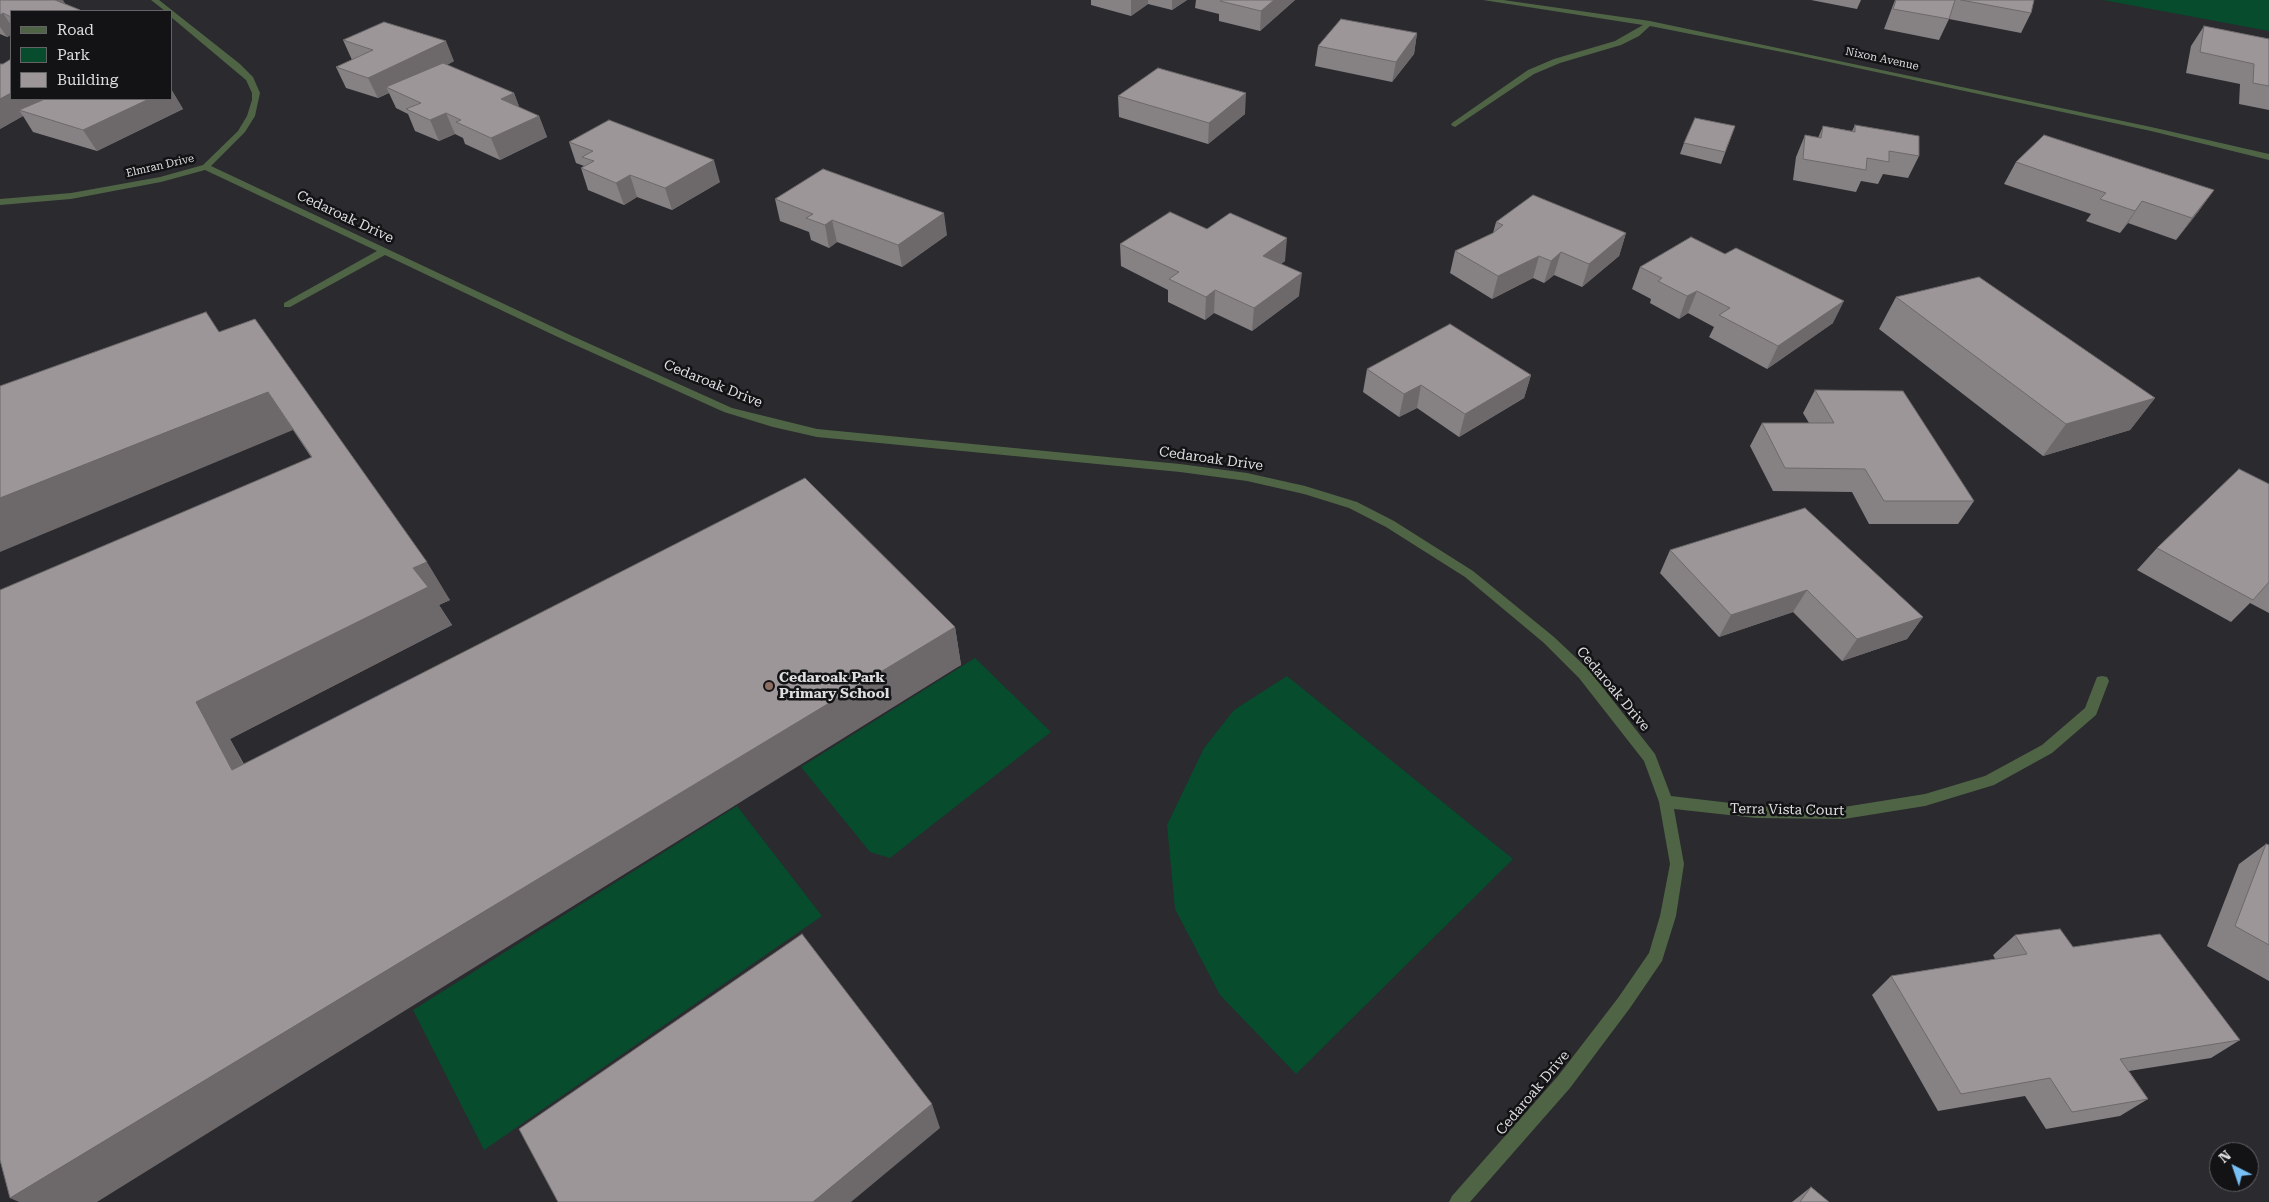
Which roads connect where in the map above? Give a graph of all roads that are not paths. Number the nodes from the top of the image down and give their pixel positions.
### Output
1 (155, 0) edge
2 (1487, 0) edge
3 (168, 10) edge
4 (172, 14) edge
5 (1650, 23) junction
6 (1455, 125) dead end
7 (2269, 158) edge
8 (206, 167) junction
9 (0, 202) edge
10 (383, 252) junction
11 (287, 305) dead end
12 (2102, 681) dead end
13 (1666, 802) junction
14 (1458, 1202) edge

1 - 3 street, Elmran Drive
2 - 5 street, Nixon Avenue
4 - 8 street, Elmran Drive
5 - 6 street
5 - 7 street, Nixon Avenue
8 - 9 street, Elmran Drive
8 - 10 street, Cedaroak Drive
10 - 11 street
10 - 13 street, Cedaroak Drive
12 - 13 street, Terra Vista Court
13 - 14 street, Cedaroak Drive

